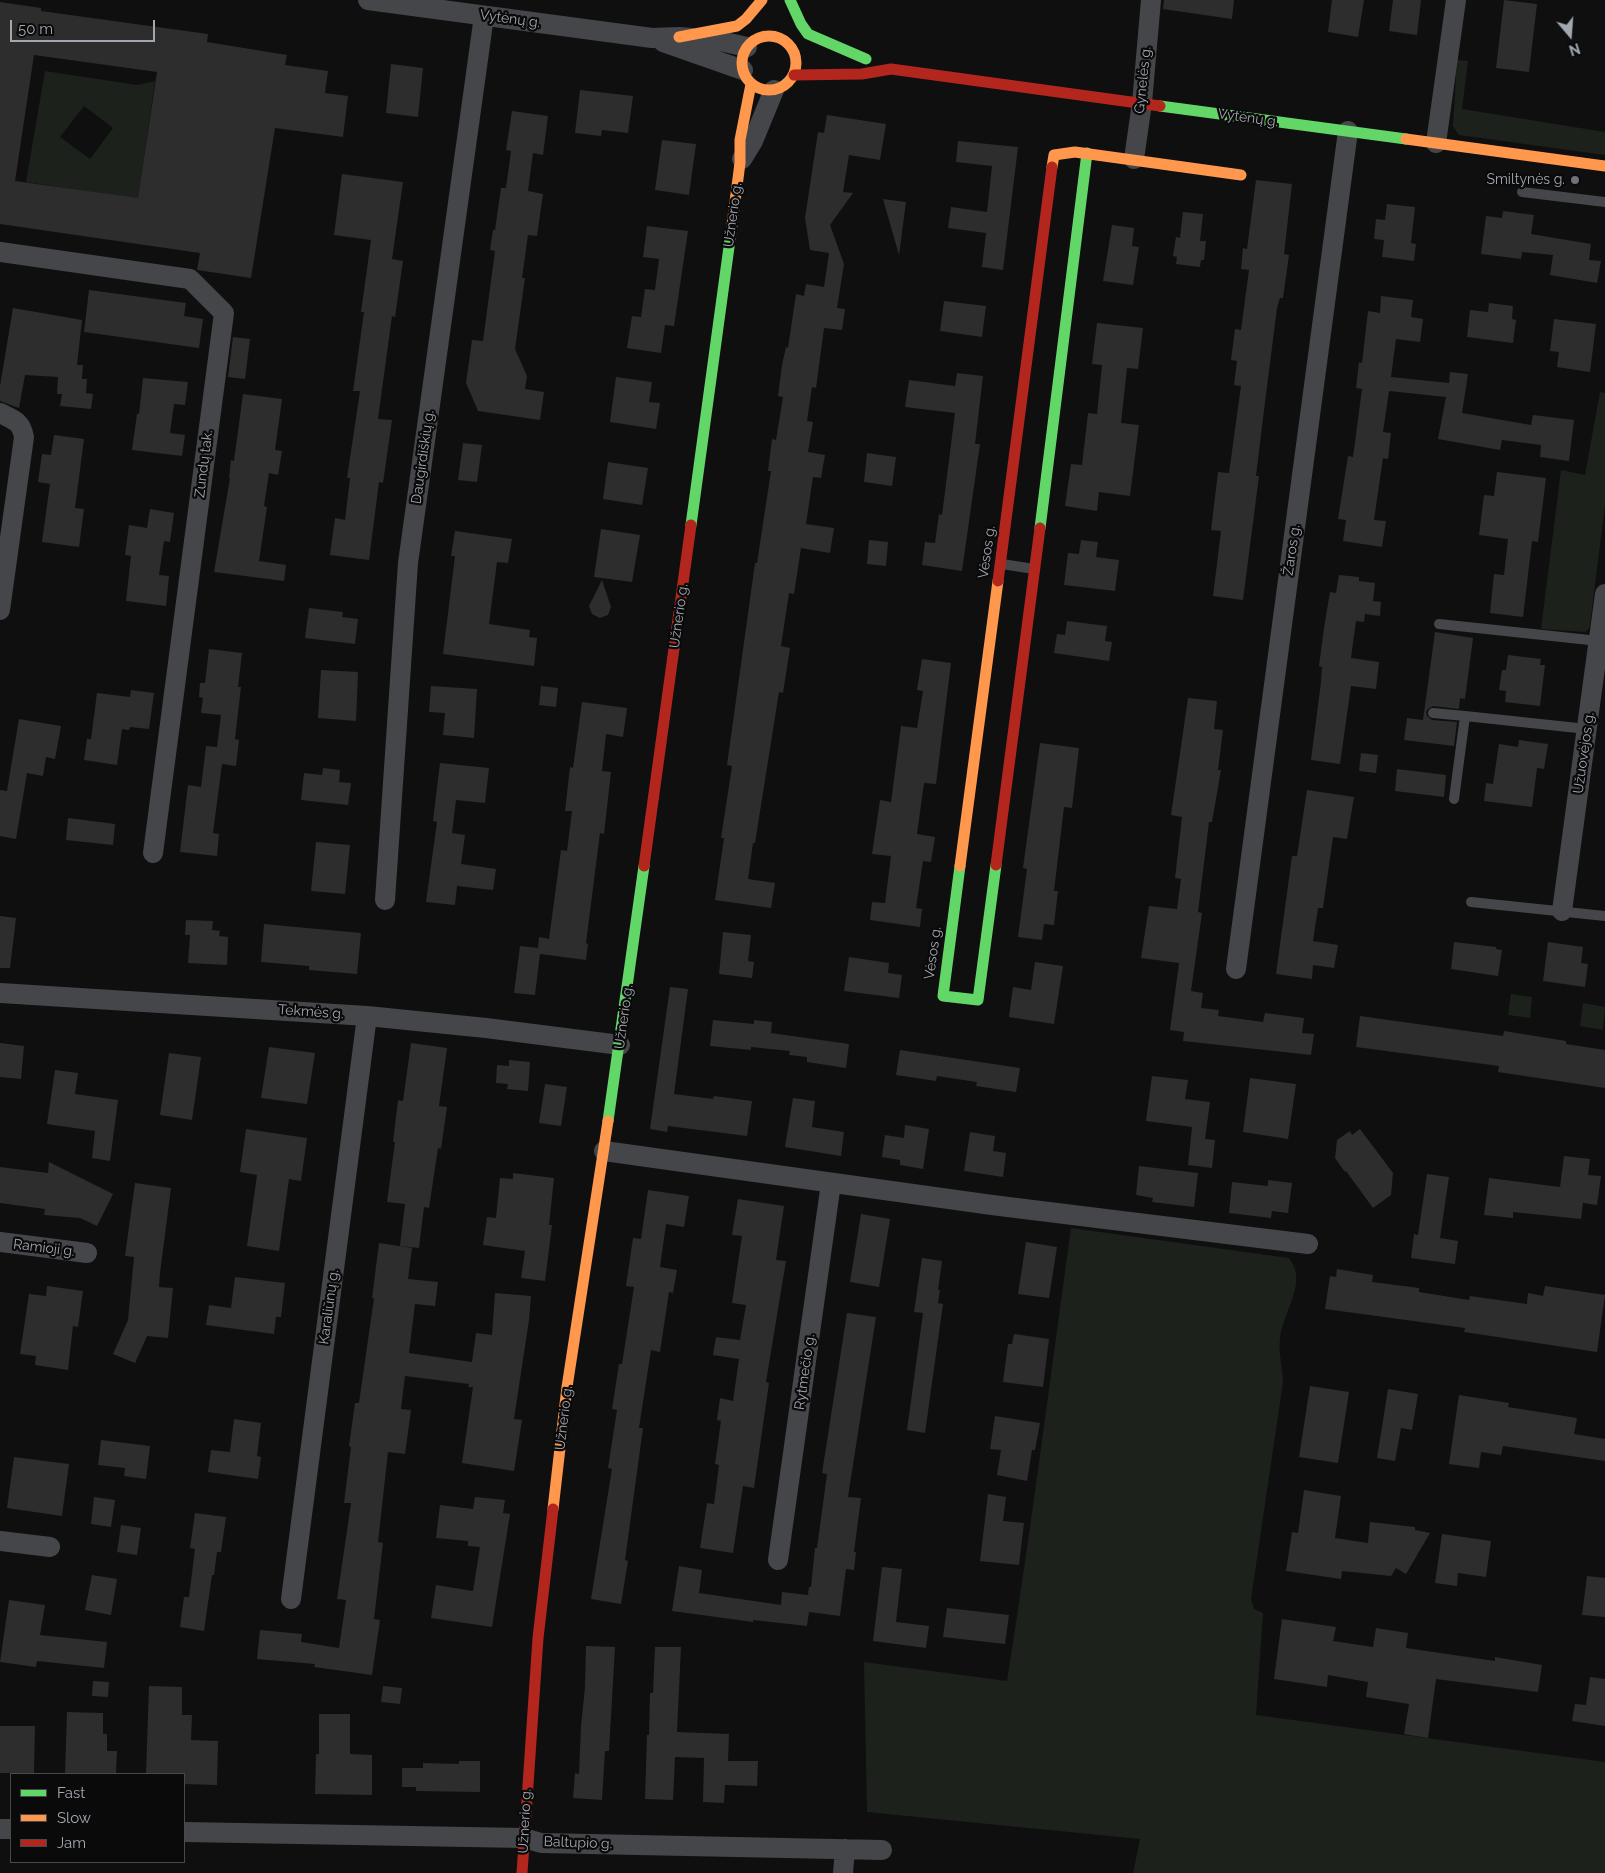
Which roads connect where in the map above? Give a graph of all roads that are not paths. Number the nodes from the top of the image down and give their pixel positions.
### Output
1 (368, 0) edge
2 (762, 0) edge
3 (790, 0) edge
4 (1151, 0) edge
5 (1456, 0) edge
6 (484, 16) junction
7 (679, 37) junction
8 (652, 38) junction
9 (747, 47) junction
10 (831, 56) dead end
11 (866, 58) junction
12 (891, 70) junction
13 (794, 75) junction
14 (747, 77) junction
15 (774, 90) junction
16 (1142, 103) junction
17 (1348, 131) junction
18 (1436, 143) junction
19 (1087, 153) junction
20 (1134, 159) junction
21 (740, 163) junction
22 (1605, 166) edge
23 (1241, 174) dead end
24 (1522, 192) dead end
25 (1605, 202) edge
26 (0, 252) edge
27 (0, 413) edge
28 (1000, 564) junction
29 (1035, 569) junction
30 (1605, 594) edge
31 (0, 610) edge
32 (1439, 624) dead end
33 (1599, 641) junction
34 (1433, 713) dead end
35 (1465, 716) junction
36 (1587, 729) junction
37 (1454, 799) dead end
38 (153, 853) dead end
39 (385, 900) dead end
40 (1471, 902) dead end
41 (1562, 911) junction
42 (1605, 916) edge
43 (1236, 969) dead end
44 (0, 993) edge
45 (367, 1016) junction
46 (620, 1046) junction
47 (604, 1151) junction
48 (831, 1183) junction
49 (0, 1242) edge
50 (1308, 1244) dead end
51 (87, 1254) dead end
52 (0, 1541) edge
53 (50, 1547) dead end
54 (778, 1560) dead end
55 (291, 1599) dead end
56 (185, 1832) edge
57 (524, 1838) junction
58 (844, 1849) junction
59 (882, 1850) dead end
60 (522, 1873) edge
61 (843, 1873) edge

1 - 6 street, Vytėnų g.
2 - 7 street
3 - 11 street
4 - 16 street, Gynelės g.
5 - 18 street
6 - 8 street, Vytėnų g.
6 - 39 street, Daugirdiškių g.
7 - 8 street, Vytėnų g.
7 - 9 street, Vytėnų g.
8 - 14 street, Vytėnų g.
9 - 13 street
9 - 14 street
10 - 11 street, Vytėnų g.
11 - 12 street, Vytėnų g.
12 - 13 street, Vytėnų g.
12 - 16 street, Vytėnų g.
13 - 15 street
14 - 15 street
14 - 21 street, Užnerio g.
15 - 21 street, Užnerio g.
16 - 17 street, Vytėnų g.
16 - 20 street, Gynelės g.
17 - 18 street, Vytėnų g.
17 - 43 street, Žaros g.
18 - 22 street, Vytėnų g.
19 - 20 street
19 - 28 street, Vėsos g.
19 - 29 street, Vėsos g.
20 - 23 street
21 - 46 street, Užnerio g.
24 - 25 lane
26 - 38 street, Zundų tak.
27 - 31 street
28 - 29 lane
28 - 29 street, Vėsos g.
30 - 33 street, Užuovėjos g.
32 - 33 lane
33 - 36 street, Užuovėjos g.
34 - 35 lane
35 - 36 lane
35 - 37 lane
36 - 41 street, Užuovėjos g.
40 - 41 lane
41 - 42 lane
44 - 45 street, Tekmės g.
45 - 46 street, Tekmės g.
45 - 55 street, Karaliūnų g.
46 - 47 street, Užnerio g.
47 - 48 street
47 - 57 street, Užnerio g.
48 - 50 street
48 - 54 street, Rytmečio g.
49 - 51 street, Ramioji g.
52 - 53 street
56 - 57 street, Baltupio g.
57 - 58 street, Baltupio g.
57 - 60 street, Užnerio g.
58 - 59 street, Baltupio g.
58 - 61 street

